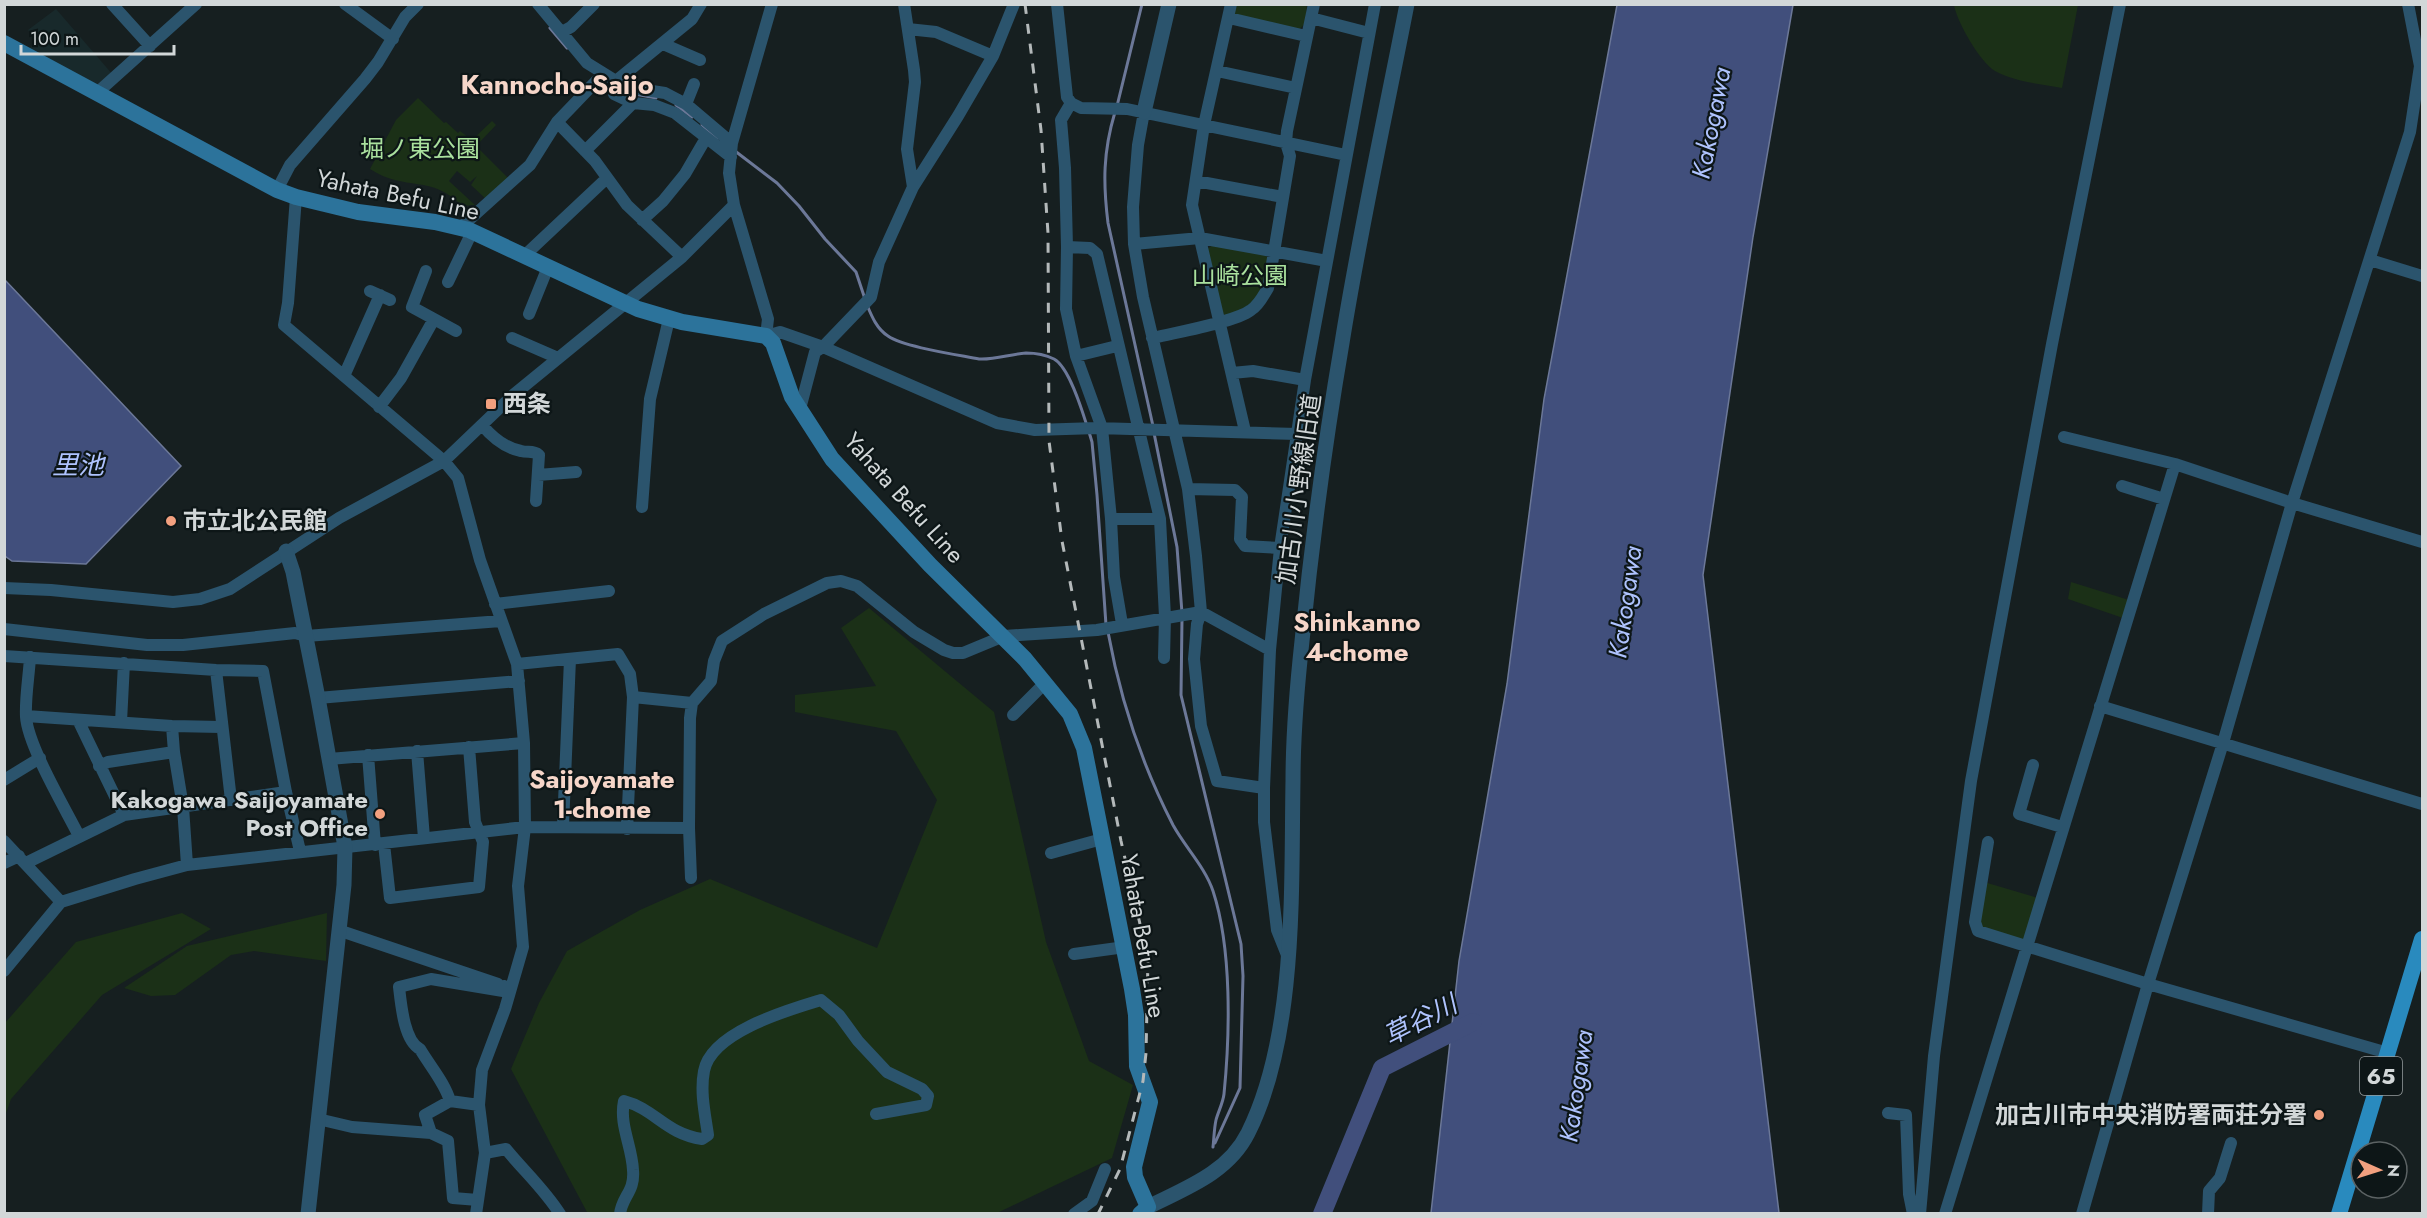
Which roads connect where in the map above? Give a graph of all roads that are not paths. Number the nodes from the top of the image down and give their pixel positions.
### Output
1 (112, 4) edge
2 (196, 4) edge
3 (345, 4) edge
4 (418, 4) edge
5 (538, 4) edge
6 (594, 4) edge
7 (701, 4) edge
8 (772, 4) edge
9 (904, 4) edge
10 (1014, 4) edge
11 (1057, 4) edge
12 (1169, 4) edge
13 (1231, 4) edge
14 (1314, 4) edge
15 (1375, 4) edge
16 (1407, 4) edge
17 (2120, 4) edge
18 (2408, 4) edge
19 (1229, 18) junction
20 (1311, 18) junction
21 (908, 29) junction
22 (562, 32) junction
23 (1369, 33) junction
24 (1306, 36) junction
25 (393, 39) junction
26 (4, 43) edge
27 (663, 44) junction
28 (150, 46) junction
29 (993, 56) junction
30 (700, 60) dead end
31 (1216, 71) junction
32 (599, 78) junction
33 (617, 82) junction
34 (694, 84) dead end
35 (1296, 88) junction
36 (99, 92) junction
37 (633, 103) junction
38 (1071, 103) junction
39 (686, 104) junction
40 (1144, 112) junction
41 (557, 122) junction
42 (1204, 125) junction
43 (706, 138) junction
44 (732, 143) junction
45 (1286, 143) junction
46 (585, 151) junction
47 (1346, 155) junction
48 (731, 157) junction
49 (607, 178) junction
50 (1196, 182) junction
51 (913, 187) junction
52 (277, 190) junction
53 (296, 197) junction
54 (1283, 197) junction
55 (734, 205) junction
56 (642, 220) junction
57 (466, 230) junction
58 (1200, 238) junction
59 (1134, 244) junction
60 (1068, 247) junction
61 (1274, 251) junction
62 (524, 256) junction
63 (682, 256) junction
64 (2370, 260) junction
65 (1327, 261) junction
66 (548, 267) junction
67 (426, 271) dead end
68 (2422, 276) edge
69 (448, 282) dead end
70 (380, 295) dead end
71 (628, 303) junction
72 (529, 314) dead end
73 (434, 319) junction
74 (669, 319) junction
75 (1220, 322) junction
76 (456, 331) dead end
77 (766, 336) junction
78 (512, 338) dead end
79 (1152, 338) junction
80 (1118, 346) junction
81 (823, 347) junction
82 (1076, 356) junction
83 (558, 358) junction
84 (1232, 373) junction
85 (344, 376) junction
86 (1305, 380) junction
87 (379, 407) junction
88 (800, 409) junction
89 (482, 425) junction
90 (1100, 428) junction
91 (1138, 428) junction
92 (1174, 430) junction
93 (1245, 431) junction
94 (1297, 434) junction
95 (2064, 437) dead end
96 (444, 460) junction
97 (2175, 464) junction
98 (576, 472) dead end
99 (538, 475) junction
100 (2122, 486) dead end
101 (1188, 489) junction
102 (2164, 499) junction
103 (536, 501) dead end
104 (2292, 503) junction
105 (642, 507) dead end
106 (1111, 519) junction
107 (1160, 519) junction
108 (2422, 542) edge
109 (1280, 548) junction
110 (286, 551) junction
111 (4, 588) edge
112 (609, 591) dead end
113 (495, 604) junction
114 (1198, 612) junction
115 (1165, 617) junction
116 (501, 621) junction
117 (1122, 624) junction
118 (4, 629) edge
119 (306, 636) junction
120 (1004, 636) junction
121 (1270, 650) junction
122 (4, 656) edge
123 (30, 657) junction
124 (1164, 658) dead end
125 (570, 659) junction
126 (124, 663) junction
127 (517, 664) junction
128 (216, 670) junction
129 (519, 681) junction
130 (1045, 683) junction
131 (318, 698) junction
132 (633, 698) junction
133 (692, 703) junction
134 (2100, 706) junction
135 (1012, 715) dead end
136 (26, 716) junction
137 (78, 720) junction
138 (121, 722) junction
139 (172, 726) junction
140 (221, 727) junction
141 (524, 743) junction
142 (2223, 743) junction
143 (469, 747) junction
144 (174, 752) junction
145 (417, 752) junction
146 (368, 755) junction
147 (40, 758) junction
148 (329, 759) junction
149 (2033, 765) dead end
150 (99, 766) junction
151 (4, 780) edge
152 (1264, 788) junction
153 (286, 792) junction
154 (231, 800) junction
155 (2422, 804) edge
156 (183, 807) junction
157 (124, 815) junction
158 (525, 826) junction
159 (563, 826) junction
160 (2062, 827) junction
161 (689, 828) junction
162 (627, 829) junction
163 (478, 832) junction
164 (79, 836) junction
165 (424, 838) junction
166 (1102, 839) junction
167 (4, 841) edge
168 (1988, 842) dead end
169 (379, 844) junction
170 (345, 847) junction
171 (300, 851) junction
172 (1051, 853) dead end
173 (22, 860) junction
174 (4, 863) edge
175 (187, 866) junction
176 (691, 878) dead end
177 (61, 902) junction
178 (338, 930) junction
179 (2422, 939) edge
180 (1125, 947) junction
181 (2026, 947) junction
182 (1074, 954) dead end
183 (1287, 955) junction
184 (4, 971) edge
185 (2148, 984) junction
186 (508, 987) junction
187 (2388, 1053) junction
188 (450, 1101) junction
189 (479, 1105) junction
190 (1888, 1113) dead end
191 (876, 1114) dead end
192 (318, 1119) junction
193 (431, 1132) junction
194 (2230, 1143) dead end
195 (485, 1153) junction
196 (1105, 1169) dead end
197 (478, 1200) junction
198 (1921, 1200) junction
199 (1144, 1210) edge
200 (308, 1214) edge
201 (476, 1214) edge
202 (560, 1214) edge
203 (620, 1214) edge
204 (1074, 1214) edge
205 (1913, 1214) edge
206 (1920, 1214) edge
207 (1926, 1214) edge
208 (1945, 1214) edge
209 (2082, 1214) edge
210 (2208, 1214) edge
211 (2339, 1214) edge

1 - 28 street
2 - 28 street
3 - 25 street
4 - 25 street
5 - 22 street
6 - 22 street
7 - 27 street
8 - 44 street
9 - 21 street
10 - 29 street
11 - 38 street
12 - 40 street
13 - 19 street
14 - 20 street
15 - 23 street
16 - 183 street, 加古川小野線旧道
17 - 198 street
18 - 64 street
19 - 24 street
19 - 31 street
20 - 23 street
20 - 24 street
21 - 29 street
21 - 51 street
22 - 32 street
23 - 47 street
24 - 35 street
25 - 52 street
26 - 36 main road, Yahata Befu Line
27 - 30 street
27 - 33 street
28 - 36 street
29 - 51 street
31 - 35 street
31 - 42 street
32 - 33 street
32 - 41 street
33 - 37 street
33 - 39 street
34 - 39 street
35 - 45 street
36 - 52 main road, Yahata Befu Line
37 - 43 street
37 - 46 street
38 - 40 street
38 - 60 street
39 - 44 street
40 - 42 street
40 - 59 street
41 - 46 street
41 - 57 street
42 - 45 street
42 - 50 street
43 - 48 street
43 - 56 street
44 - 48 street
45 - 47 street
45 - 54 street
46 - 49 street
47 - 65 street
48 - 55 street
49 - 56 street
49 - 62 street
50 - 54 street
50 - 58 street
51 - 81 street
52 - 53 main road, Yahata Befu Line
53 - 57 main road, Yahata Befu Line
53 - 85 street
54 - 61 street
55 - 63 street
55 - 77 street
56 - 63 street
57 - 62 main road, Yahata Befu Line
57 - 69 street
58 - 59 street
58 - 61 street
58 - 75 street
59 - 79 street
60 - 80 street
60 - 82 street
61 - 65 street
61 - 75 street
62 - 66 main road, Yahata Befu Line
63 - 71 street
64 - 68 street
64 - 104 street
65 - 86 street
66 - 71 main road, Yahata Befu Line
66 - 72 street
67 - 73 street
70 - 85 street
71 - 74 main road, Yahata Befu Line
71 - 83 street
73 - 76 street
73 - 87 street
74 - 77 main road, Yahata Befu Line
74 - 105 street
75 - 79 street
75 - 84 street
77 - 81 street
77 - 88 main road, Yahata Befu Line
78 - 83 street
79 - 92 street
80 - 82 street
80 - 91 street
81 - 88 street
81 - 90 street
82 - 90 street
83 - 89 street
84 - 86 street
84 - 93 street
85 - 87 street
86 - 94 street
87 - 96 street
88 - 120 main road, Yahata Befu Line
89 - 96 street
89 - 99 street
90 - 91 street
90 - 106 street
91 - 92 street
91 - 107 street
92 - 93 street
92 - 101 street
93 - 94 street
94 - 109 street
95 - 97 street
96 - 110 street
96 - 113 street
97 - 102 street
97 - 104 street
98 - 99 street
99 - 103 street
100 - 102 street
101 - 109 street
101 - 114 street
102 - 134 street
104 - 108 street
104 - 142 street
106 - 107 street
106 - 117 street
107 - 115 street
109 - 121 street
110 - 111 street
110 - 119 street
112 - 113 street
113 - 116 street
114 - 115 street
114 - 121 street
114 - 152 street
115 - 117 street
115 - 124 street
116 - 119 street
116 - 127 street
117 - 120 street
118 - 119 street
119 - 131 street
120 - 130 main road, Yahata Befu Line
120 - 133 street
121 - 152 street
122 - 123 street
123 - 126 street
123 - 136 street
125 - 127 street
125 - 132 street
125 - 159 street
126 - 128 street
126 - 138 street
127 - 129 street
128 - 140 street
128 - 153 street
129 - 131 street
129 - 141 street
130 - 135 street
130 - 166 main road, Yahata Befu Line
131 - 148 street
132 - 133 street
132 - 162 street
133 - 161 street
134 - 142 street
134 - 160 street
136 - 137 street
136 - 147 street
137 - 138 street
137 - 150 street
138 - 139 street
139 - 140 street
139 - 144 street
140 - 154 street
141 - 143 street
141 - 158 street
142 - 155 street
142 - 185 street
143 - 145 street
143 - 163 street
144 - 150 street
144 - 156 street
145 - 146 street
145 - 165 street
146 - 148 street
146 - 169 street
147 - 151 street
147 - 164 street
148 - 170 street
149 - 160 street
150 - 157 street
152 - 183 street
153 - 154 street
153 - 171 street
154 - 156 street
156 - 157 street
156 - 175 street
157 - 164 street
158 - 159 street
158 - 163 street
158 - 186 street
159 - 162 street
160 - 181 street
161 - 162 street
161 - 176 street
163 - 165 street
163 - 169 street
164 - 173 street
165 - 169 street
166 - 172 street
166 - 180 main road, Yahata Befu Line
167 - 173 street
168 - 181 street
169 - 170 street
170 - 171 street
170 - 178 street
171 - 175 street
173 - 174 street
173 - 177 street
175 - 177 street
177 - 184 street
178 - 186 street
178 - 192 street
179 - 187 main road, 65
180 - 182 street
180 - 199 main road, Yahata Befu Line
181 - 185 street
181 - 208 street
183 - 199 street, 加古川小野線旧道
185 - 187 street
185 - 209 street
186 - 188 street
186 - 189 street
187 - 211 main road, 65
188 - 189 street
188 - 193 street
189 - 195 street
190 - 205 street
191 - 203 street
192 - 193 street
192 - 200 street
193 - 197 street
194 - 210 street
195 - 197 street
195 - 202 street
196 - 204 street
197 - 201 street
198 - 206 street
198 - 207 street

